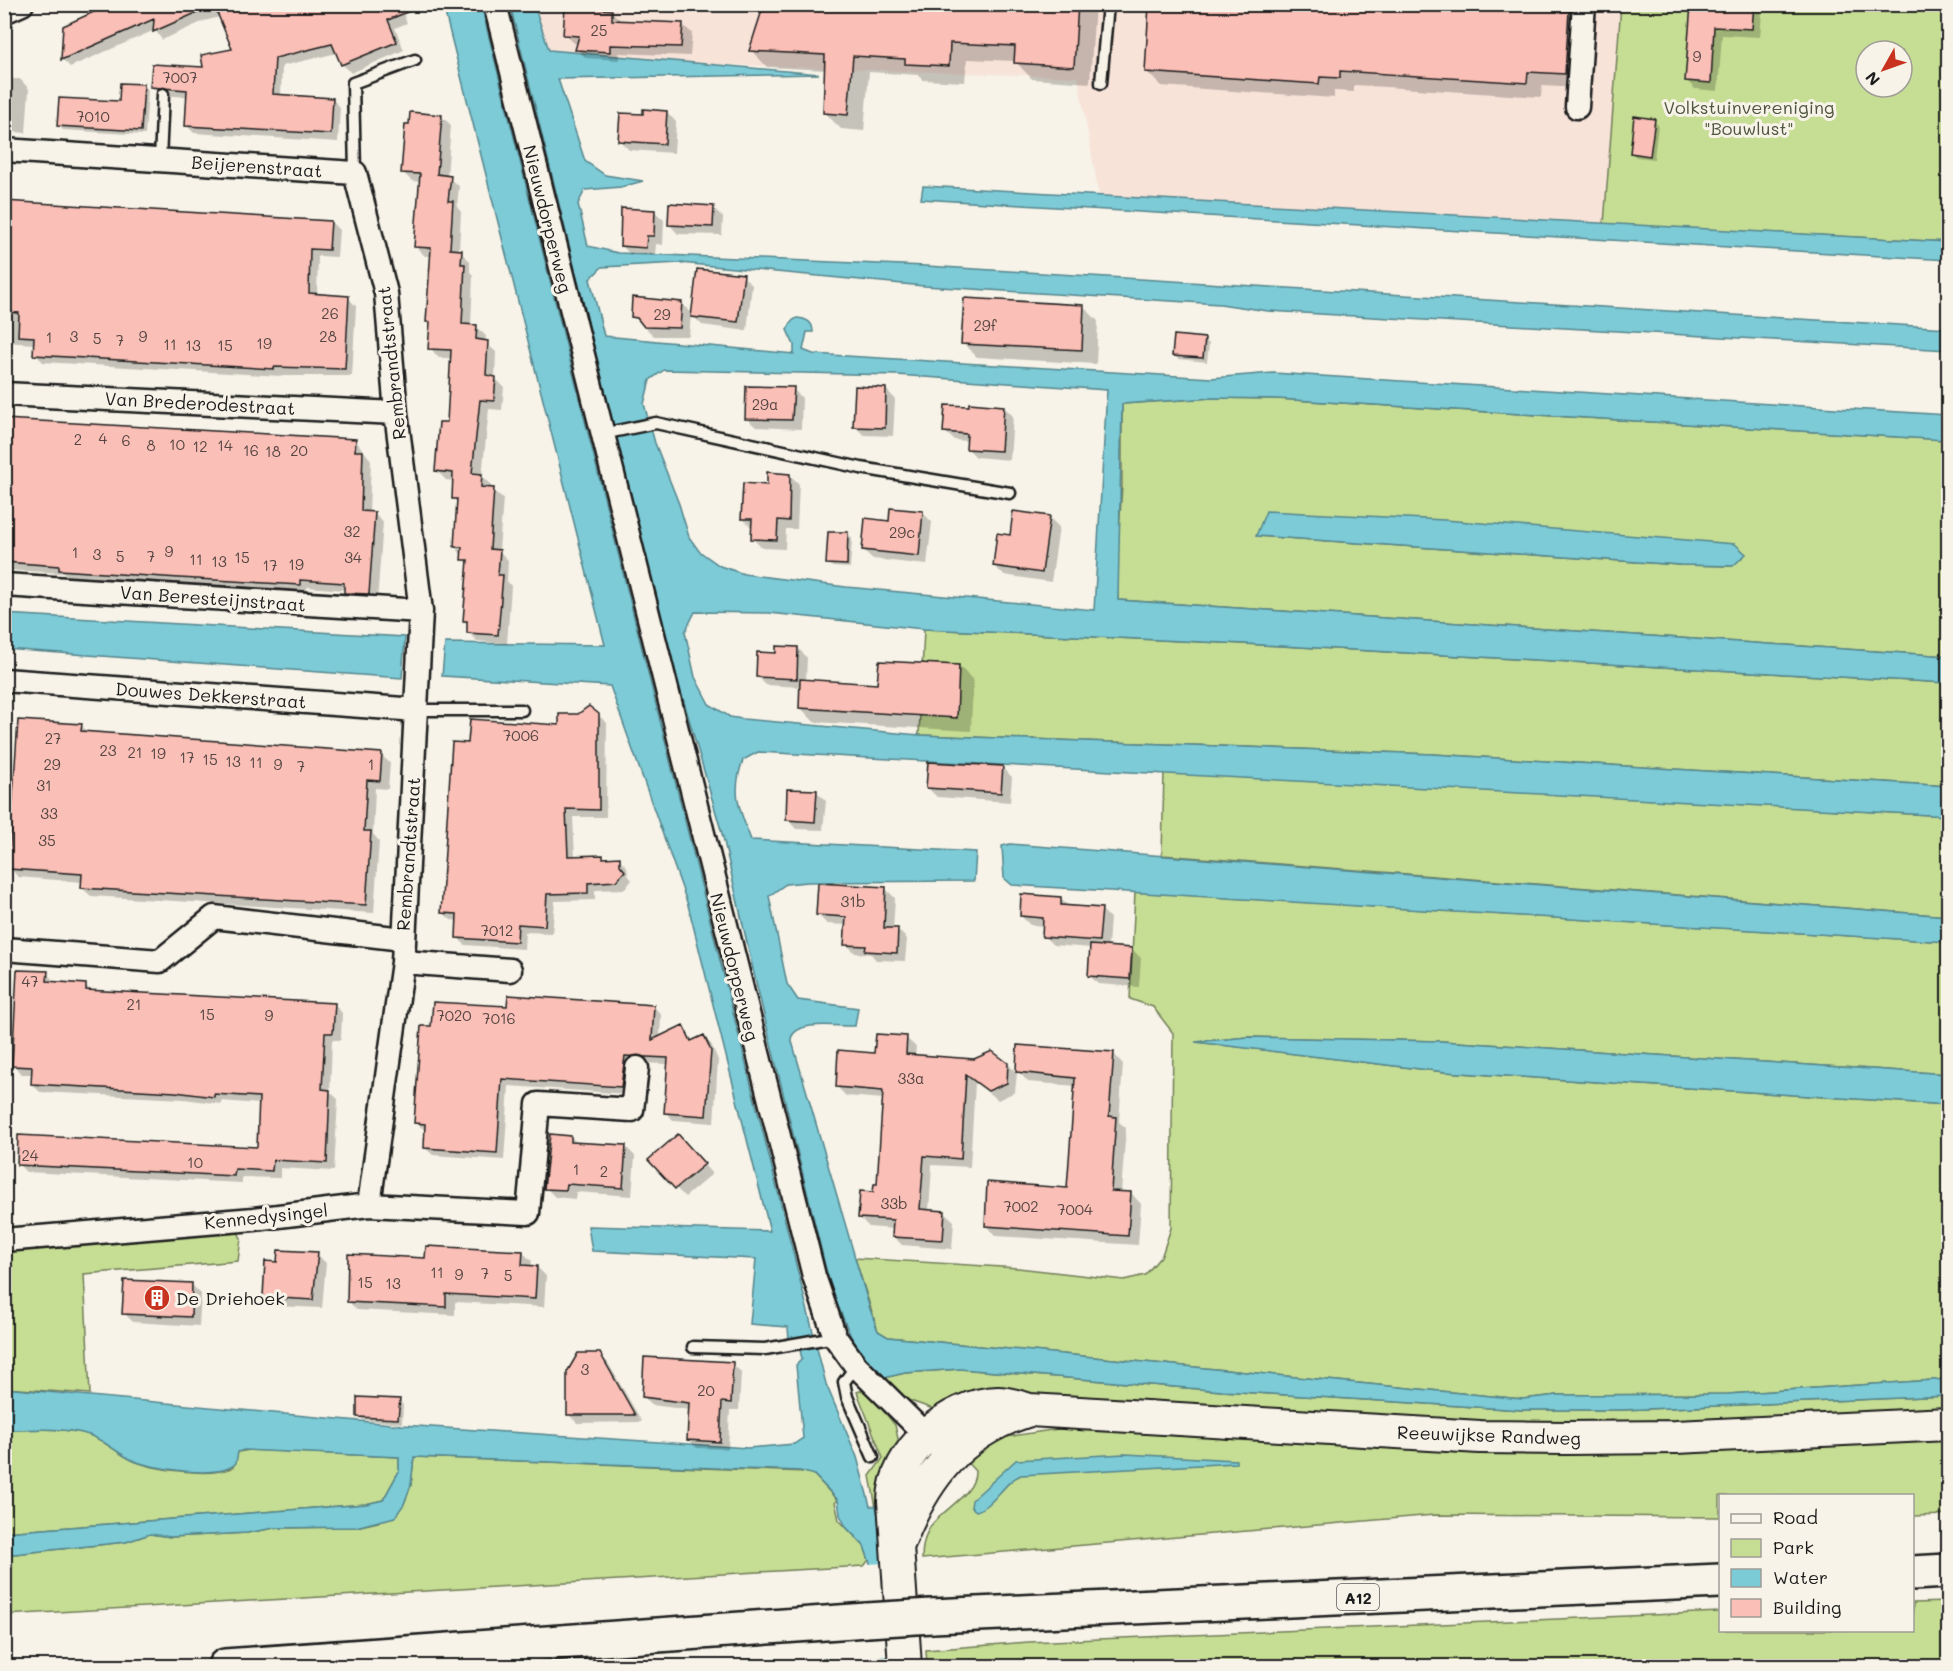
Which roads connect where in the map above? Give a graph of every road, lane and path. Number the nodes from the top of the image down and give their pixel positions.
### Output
1 (21, 4) edge
2 (495, 4) edge
3 (1108, 4) edge
4 (1584, 4) edge
5 (4, 12) edge
6 (415, 60) dead end
7 (1101, 83) dead end
8 (163, 94) dead end
9 (1577, 107) dead end
10 (4, 150) edge
11 (160, 160) junction
12 (355, 173) junction
13 (4, 394) edge
14 (396, 412) junction
15 (607, 433) junction
16 (1011, 493) dead end
17 (4, 585) edge
18 (421, 611) junction
19 (4, 680) edge
20 (417, 710) junction
21 (522, 710) dead end
22 (403, 939) junction
23 (4, 949) edge
24 (404, 962) junction
25 (510, 970) dead end
26 (636, 1068) dead end
27 (369, 1205) junction
28 (4, 1240) edge
29 (831, 1338) junction
30 (693, 1347) dead end
31 (856, 1365) junction
32 (1948, 1424) edge
33 (938, 1447) junction
34 (873, 1457) dead end
35 (1948, 1571) edge
36 (1914, 1573) edge
37 (1719, 1581) edge
38 (225, 1666) edge
39 (904, 1666) edge

1 - 5 street
2 - 15 street, Nieuwdorperweg
3 - 7 lane
4 - 9 street
6 - 12 lane, Rembrandtstraat
8 - 11 lane
10 - 11 street, Beijerenstraat
11 - 12 street, Beijerenstraat
12 - 14 street, Rembrandtstraat
13 - 14 street, Van Brederodestraat
14 - 18 street, Rembrandtstraat
15 - 16 lane
15 - 29 street, Nieuwdorperweg
17 - 18 street, Van Beresteijnstraat
18 - 20 street, Rembrandtstraat
19 - 20 street, Douwes Dekkerstraat
20 - 21 lane
20 - 22 street, Rembrandtstraat
22 - 23 street
22 - 24 street, Rembrandtstraat
24 - 25 street
24 - 27 street, Rembrandtstraat
26 - 27 street, Kennedysingel
27 - 28 street, Kennedysingel
29 - 30 lane
29 - 31 street, Nieuwdorperweg
31 - 33 street, Nieuwdorperweg
31 - 34 lane
32 - 33 main road, Reeuwijkse Randweg
33 - 39 main road, Reeuwijkse Randweg
35 - 36 highway
37 - 38 highway, A12, bridge

